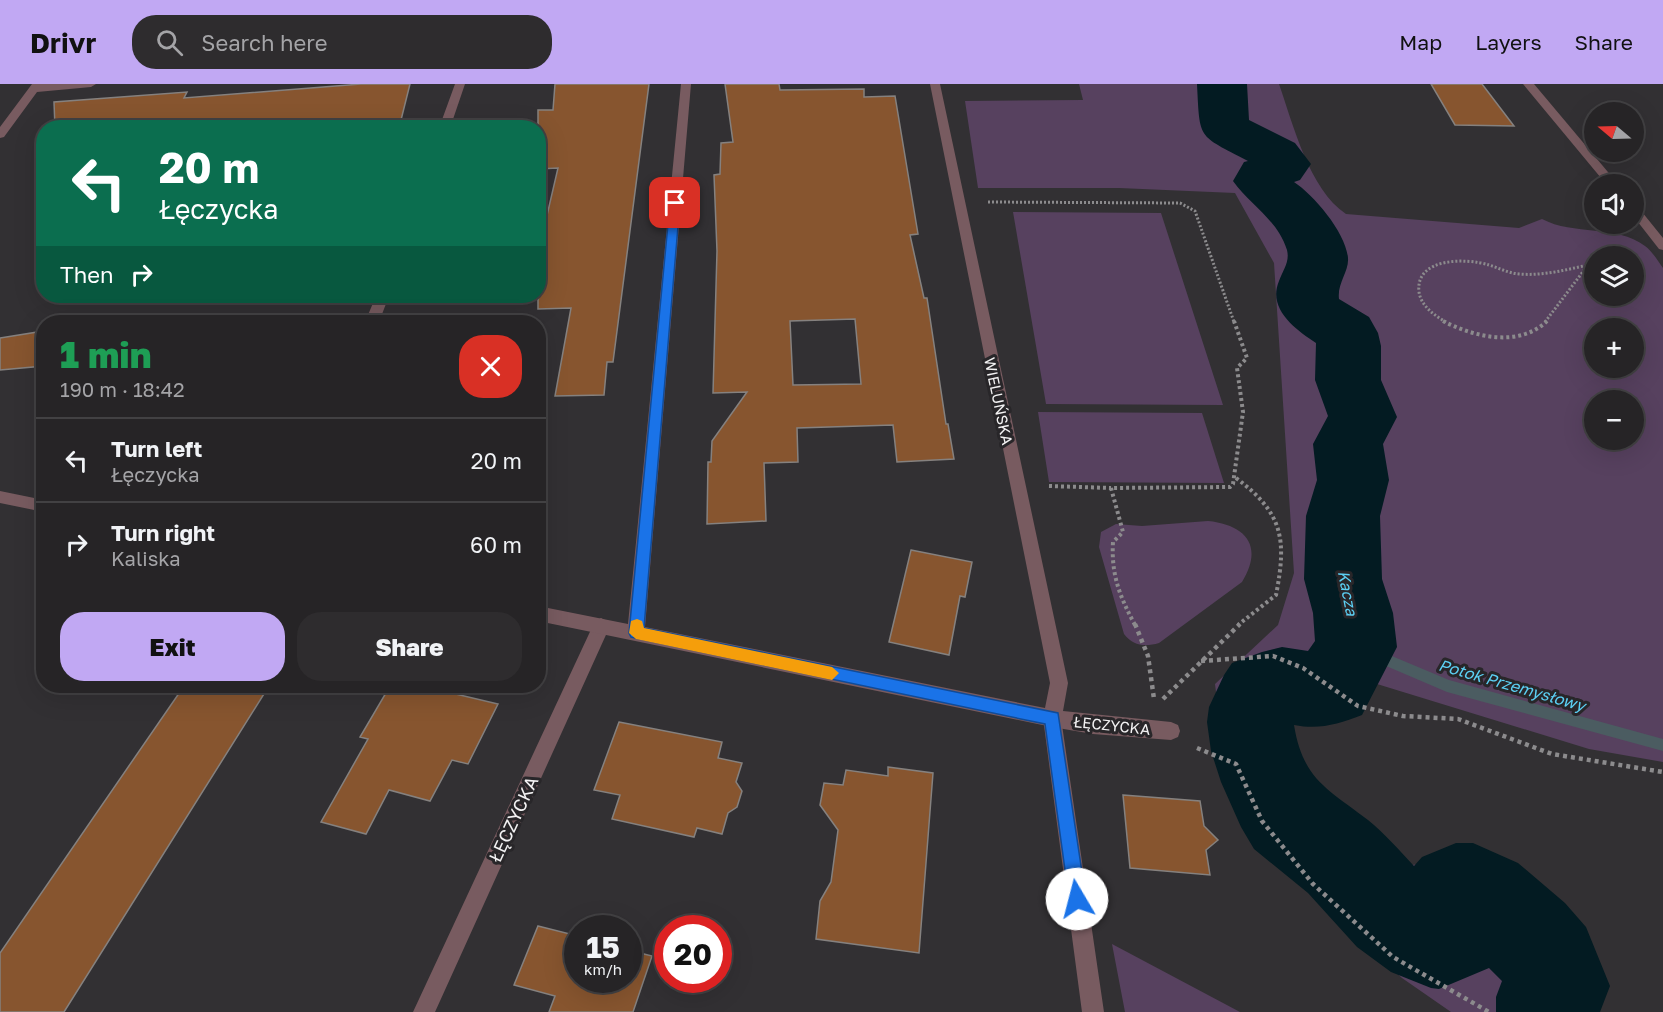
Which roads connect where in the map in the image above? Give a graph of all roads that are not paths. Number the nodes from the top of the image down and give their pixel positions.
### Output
1 (92, 84) edge
2 (460, 84) edge
3 (686, 84) edge
4 (935, 84) edge
5 (1528, 84) edge
6 (35, 86) edge
7 (447, 120) edge
8 (0, 135) edge
9 (1604, 174) edge
10 (1644, 222) edge
11 (1663, 246) edge
12 (0, 497) edge
13 (36, 504) edge
14 (546, 615) edge
15 (601, 626) junction
16 (636, 633) junction
17 (1052, 718) junction
18 (1171, 731) road end
19 (424, 1012) edge
20 (1093, 1012) edge

1 - 6 street
2 - 7 street
3 - 16 street
4 - 17 street, WIELUŃSKA
5 - 9 street
6 - 8 street
10 - 11 street
12 - 13 street
14 - 15 street, ŁĘCZYCKA
15 - 16 street, ŁĘCZYCKA
15 - 19 street, ŁĘCZYCKA
16 - 17 street, ŁĘCZYCKA
17 - 18 street, ŁĘCZYCKA
17 - 20 street, ŁĘCZYCKA

